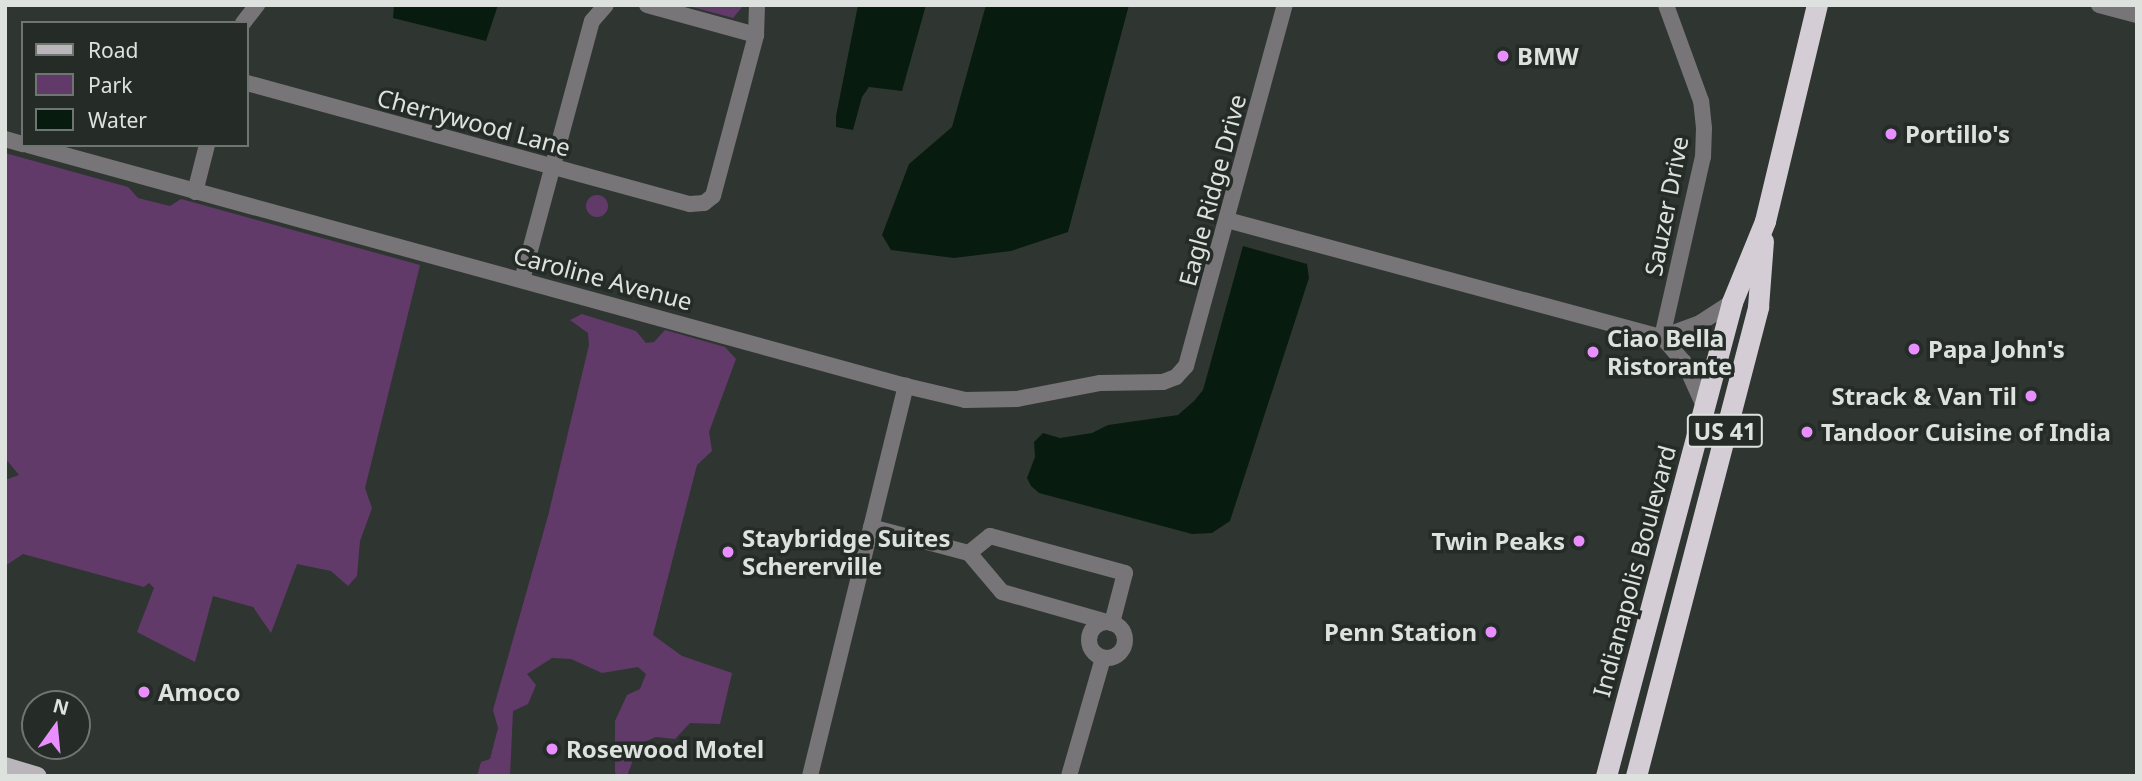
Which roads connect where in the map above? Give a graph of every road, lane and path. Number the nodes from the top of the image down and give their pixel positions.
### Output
1 (257, 5) edge
2 (606, 5) edge
3 (647, 5) edge
4 (757, 5) edge
5 (1285, 5) edge
6 (1666, 5) edge
7 (1818, 5) edge
8 (2099, 5) edge
9 (2137, 15) edge
10 (245, 21) edge
11 (756, 35) junction
12 (248, 83) edge
13 (32, 147) edge
14 (206, 147) edge
15 (552, 167) junction
16 (195, 192) junction
17 (1227, 220) junction
18 (1765, 221) junction
19 (522, 280) junction
20 (1732, 302) junction
21 (1662, 337) junction
22 (1171, 380) joint
23 (906, 386) junction
24 (1704, 408) junction
25 (871, 527) junction
26 (969, 553) junction
27 (1109, 623) junction
28 (1103, 658) junction
29 (5, 766) edge
30 (37, 776) edge
31 (810, 776) edge
32 (1069, 776) edge
33 (1606, 776) edge
34 (1636, 776) edge

1 - 10 street
2 - 15 street
3 - 11 street
4 - 11 street
5 - 17 street, Eagle Ridge Drive
6 - 21 street, Sauzer Drive
7 - 18 highway, Indianapolis Boulevard / US 41
8 - 9 street
11 - 15 street, Cherrywood Lane
12 - 15 street, Cherrywood Lane
13 - 16 street, Caroline Avenue
14 - 16 street
15 - 19 street
16 - 19 street, Caroline Avenue
17 - 21 street
17 - 22 street, Eagle Ridge Drive
18 - 20 highway, Indianapolis Boulevard / US 41
18 - 34 highway, Indianapolis Boulevard / US 41
19 - 23 street, Caroline Avenue
20 - 21 street
20 - 24 highway, Indianapolis Boulevard / US 41
21 - 24 street
22 - 23 street, Caroline Avenue
23 - 25 street
24 - 33 highway, Indianapolis Boulevard / US 41
25 - 26 street
25 - 31 street
26 - 27 street
26 - 27 street
27 - 28 street
27 - 28 street
28 - 32 street
29 - 30 main road

